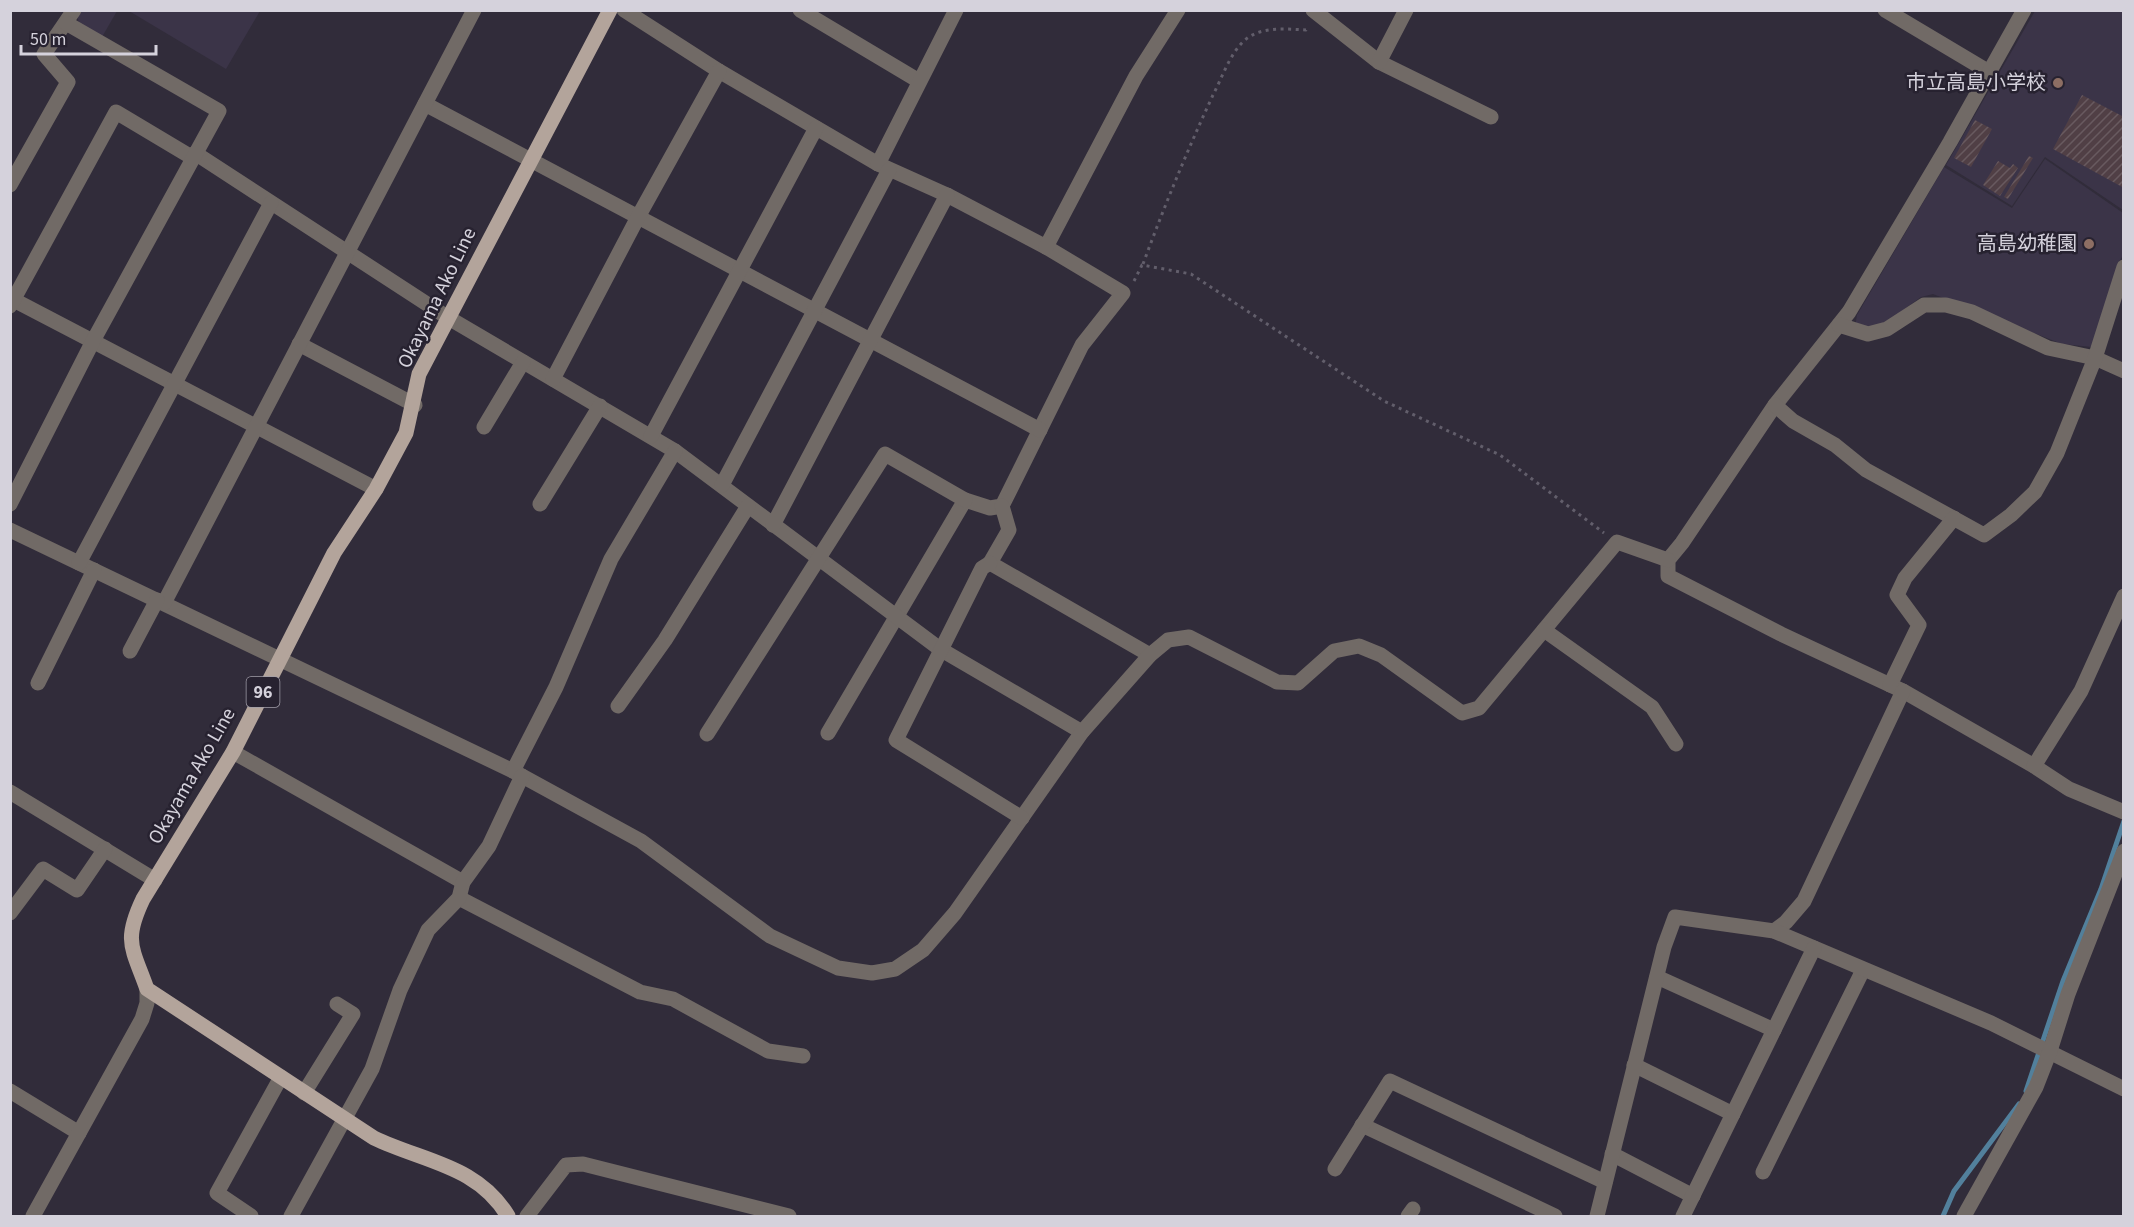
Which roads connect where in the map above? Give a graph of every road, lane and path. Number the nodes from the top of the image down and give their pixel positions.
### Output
1 (474, 10) edge
2 (610, 10) edge
3 (624, 10) edge
4 (800, 10) edge
5 (956, 10) edge
6 (1178, 10) edge
7 (1313, 10) edge
8 (1406, 10) edge
9 (1885, 10) edge
10 (2024, 10) edge
11 (70, 17) edge
12 (1379, 62) junction
13 (719, 71) junction
14 (1989, 72) junction
15 (919, 81) junction
16 (425, 104) junction
17 (1491, 117) dead end
18 (816, 128) junction
19 (194, 156) junction
20 (531, 160) junction
21 (884, 167) junction
22 (10, 185) edge
23 (947, 195) junction
24 (271, 203) junction
25 (638, 217) junction
26 (1046, 247) junction
27 (347, 254) junction
28 (1142, 265) junction
29 (2124, 267) edge
30 (737, 270) junction
31 (1123, 293) junction
32 (12, 301) edge
33 (813, 311) junction
34 (447, 317) junction
35 (1839, 325) junction
36 (93, 341) junction
37 (870, 341) junction
38 (299, 344) junction
39 (2095, 358) junction
40 (523, 362) junction
41 (2124, 371) edge
42 (553, 379) junction
43 (175, 384) junction
44 (415, 405) junction
45 (1775, 405) junction
46 (600, 406) junction
47 (256, 426) junction
48 (484, 427) dead end
49 (1040, 430) junction
50 (651, 436) junction
51 (675, 451) junction
52 (722, 485) junction
53 (376, 489) junction
54 (965, 500) junction
55 (10, 504) edge
56 (540, 504) dead end
57 (748, 506) junction
58 (1002, 506) junction
59 (1954, 518) junction
60 (772, 525) junction
61 (10, 530) edge
62 (1617, 542) junction
63 (819, 557) junction
64 (1668, 560) junction
65 (79, 562) junction
66 (990, 563) junction
67 (94, 570) junction
68 (2124, 596) edge
69 (160, 602) junction
70 (898, 617) junction
71 (1544, 630) junction
72 (940, 649) junction
73 (130, 651) dead end
74 (1150, 655) junction
75 (279, 658) junction
76 (38, 682) dead end
77 (1896, 688) junction
78 (618, 706) dead end
79 (1082, 732) junction
80 (828, 733) dead end
81 (708, 734) dead end
82 (1676, 744) dead end
83 (233, 752) junction
84 (2034, 766) junction
85 (518, 774) junction
86 (10, 792) edge
87 (2122, 811) edge
88 (1022, 818) junction
89 (105, 849) junction
90 (2124, 851) edge
91 (155, 880) junction
92 (463, 882) junction
93 (459, 898) junction
94 (10, 913) edge
95 (1774, 931) junction
96 (1814, 948) junction
97 (1863, 970) junction
98 (1657, 977) junction
99 (147, 989) junction
100 (337, 1004) dead end
101 (1774, 1030) junction
102 (2045, 1048) junction
103 (803, 1056) dead end
104 (1634, 1065) junction
105 (281, 1077) junction
106 (2124, 1089) edge
107 (10, 1091) edge
108 (304, 1093) junction
109 (1733, 1114) junction
110 (343, 1118) junction
111 (1362, 1125) junction
112 (79, 1133) junction
113 (1611, 1154) junction
114 (1335, 1169) dead end
115 (1763, 1172) dead end
116 (1605, 1182) junction
117 (1693, 1196) junction
118 (33, 1216) edge
119 (251, 1216) edge
120 (291, 1216) edge
121 (508, 1216) edge
122 (527, 1216) edge
123 (789, 1216) edge
124 (1555, 1216) edge
125 (1597, 1216) edge
126 (1683, 1216) edge
127 (1964, 1216) edge

1 - 16 street
2 - 20 main road, Okayama Ako Line / 96
3 - 13 street
4 - 15 street
5 - 15 street
6 - 26 street
7 - 12 street
7 - 28 path
8 - 12 street
9 - 14 street
10 - 14 street
11 - 19 street
11 - 22 street
12 - 17 street
13 - 18 street
13 - 25 street
14 - 35 street
15 - 21 street
16 - 20 street
16 - 27 street
18 - 21 street
18 - 30 street
19 - 24 street
19 - 32 street
19 - 36 street
20 - 25 street
20 - 34 main road, Okayama Ako Line / 96
21 - 23 street
21 - 33 street
23 - 26 street
23 - 37 street
24 - 27 street
24 - 43 street
25 - 30 street
25 - 42 street
26 - 31 street
27 - 34 street
27 - 38 street
28 - 31 path
28 - 62 path
29 - 39 street
30 - 33 street
30 - 50 street
31 - 49 street
32 - 36 street
33 - 37 street
33 - 52 street
34 - 40 street
34 - 44 main road, Okayama Ako Line / 96
35 - 39 street
35 - 45 street
36 - 43 street
36 - 55 street
37 - 49 street
37 - 60 street
38 - 44 street
38 - 47 street
39 - 41 street
39 - 59 street
40 - 42 street
40 - 48 street
42 - 46 street
43 - 47 street
43 - 65 street
44 - 53 main road, Okayama Ako Line / 96
45 - 59 street
45 - 64 street
46 - 50 street
46 - 56 street
47 - 53 street
47 - 69 street
49 - 58 street
50 - 51 street
51 - 52 street
51 - 85 street
52 - 57 street
53 - 75 main road, Okayama Ako Line / 96
54 - 58 street
54 - 63 street
54 - 70 street
57 - 60 street
57 - 78 street
58 - 66 street
59 - 77 street
60 - 63 street
61 - 65 street
62 - 64 street
62 - 71 street
63 - 70 street
63 - 81 street
64 - 77 street
65 - 67 street
66 - 72 street
66 - 74 street
67 - 69 street
67 - 76 street
68 - 84 street
69 - 73 street
69 - 75 street
70 - 72 street
70 - 80 street
71 - 74 street
71 - 82 street
72 - 79 street
72 - 88 street
74 - 79 street
75 - 83 main road, Okayama Ako Line / 96
75 - 85 street
77 - 84 street
77 - 95 street
79 - 88 street
83 - 91 main road, Okayama Ako Line / 96
83 - 92 street
84 - 87 street
85 - 88 street
85 - 92 street
86 - 89 street
89 - 91 street
89 - 94 street
90 - 102 street
91 - 99 main road, Okayama Ako Line / 96
92 - 93 street
93 - 103 street
93 - 110 street
95 - 96 street
95 - 98 street
96 - 97 street
96 - 101 street
97 - 102 street
97 - 115 street
98 - 101 street
98 - 104 street
99 - 105 main road
99 - 112 street
100 - 108 street
101 - 109 street
102 - 106 street
102 - 127 street
104 - 109 street
104 - 113 street
105 - 108 main road
105 - 119 street
107 - 112 street
108 - 110 main road
109 - 117 street
110 - 120 street
110 - 121 main road
111 - 114 street
111 - 116 street
111 - 124 street
112 - 118 street
113 - 116 street
113 - 117 street
116 - 125 street
117 - 126 street
122 - 123 street

